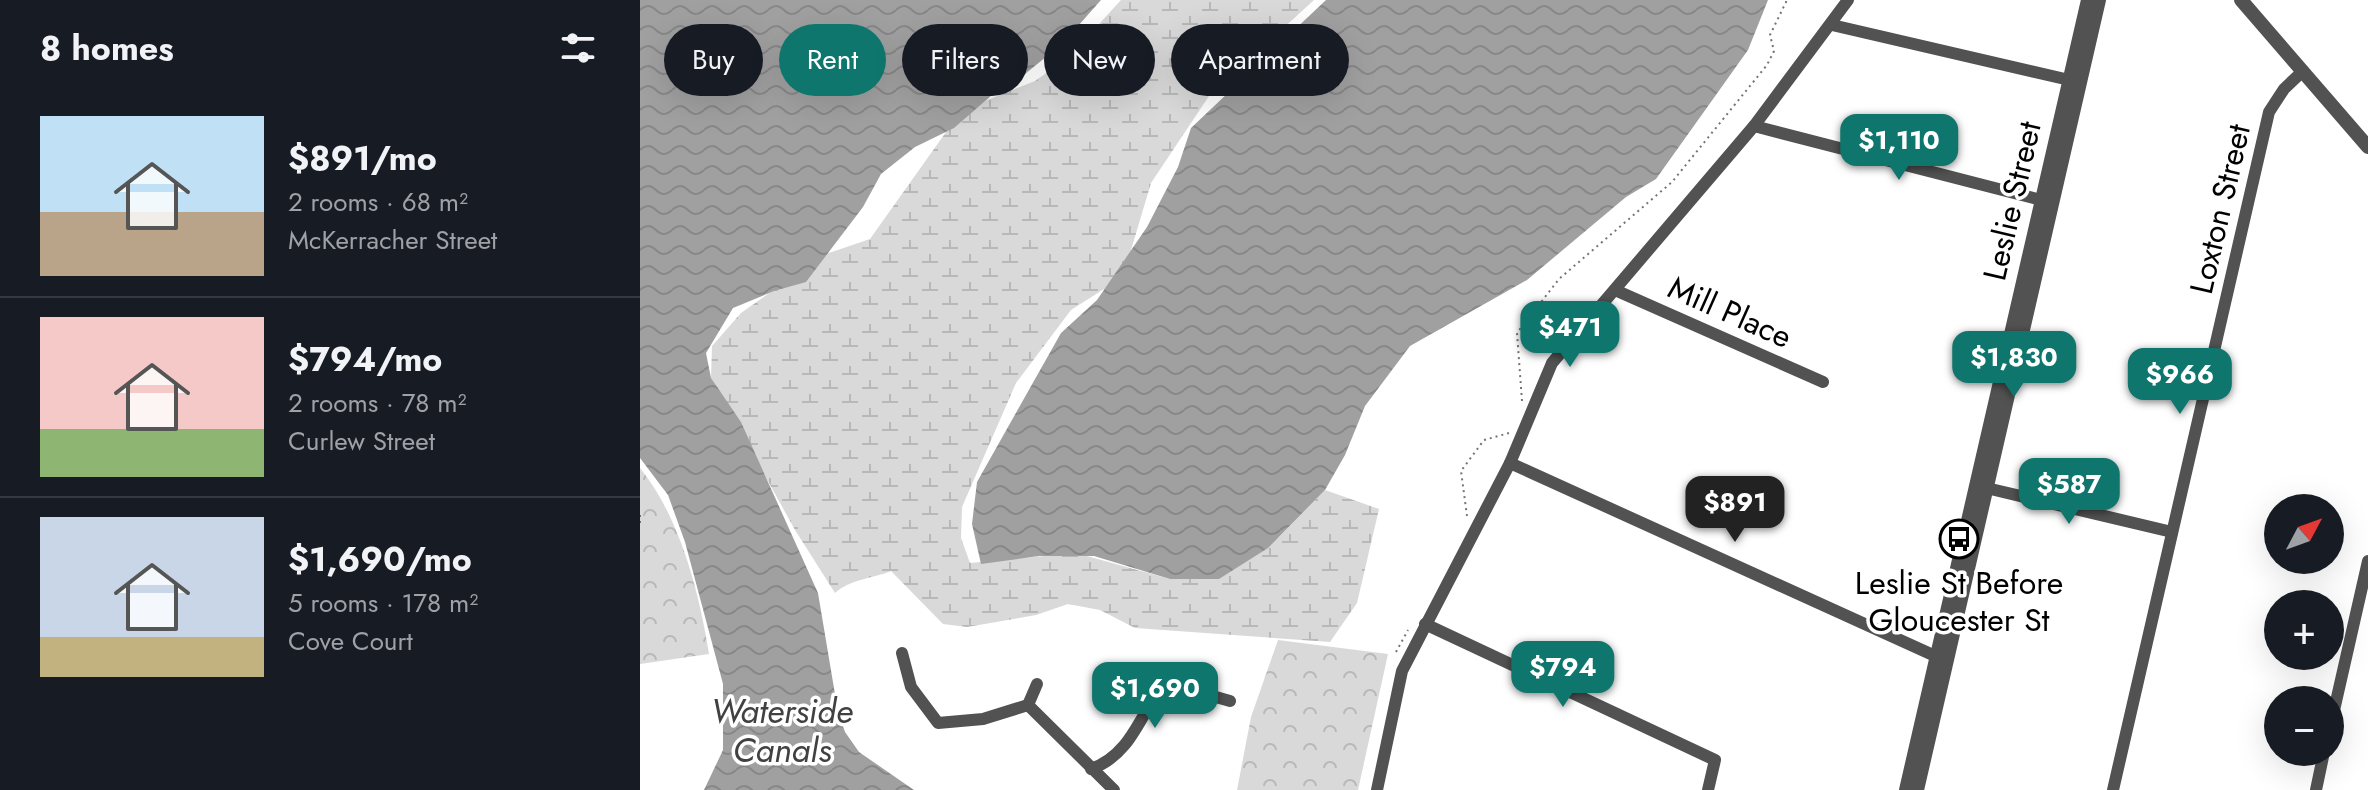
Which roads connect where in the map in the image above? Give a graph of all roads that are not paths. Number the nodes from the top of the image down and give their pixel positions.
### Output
1 (1848, 0) edge
2 (2088, 0) edge
3 (2099, 0) edge
4 (2241, 0) edge
5 (1832, 25) junction
6 (2303, 71) junction
7 (2074, 82) junction
8 (1754, 126) junction
9 (2368, 147) edge
10 (2046, 201) junction
11 (1615, 290) junction
12 (1823, 382) dead end
13 (1510, 463) junction
14 (1981, 487) junction
15 (2172, 532) junction
16 (2368, 561) edge
17 (1425, 624) junction
18 (902, 653) dead end
19 (1942, 659) junction
20 (1037, 684) dead end
21 (2340, 686) edge
22 (1230, 701) dead end
23 (1028, 705) junction
24 (2321, 766) edge
25 (1091, 769) junction
26 (1114, 790) edge
27 (1377, 790) edge
28 (1708, 790) edge
29 (1906, 790) edge
30 (1917, 790) edge
31 (2113, 790) edge
32 (2316, 790) edge

1 - 5 street
2 - 7 street, Leslie Street
3 - 7 street, Leslie Street
4 - 6 street
5 - 7 street
5 - 8 street
6 - 9 street
6 - 15 street, Loxton Street
7 - 10 street, Leslie Street
8 - 10 street
8 - 11 street
10 - 14 street, Leslie Street
11 - 12 street, Mill Place
11 - 13 street
13 - 17 street
13 - 19 street
14 - 15 street
14 - 19 street, Leslie Street
15 - 31 street, Loxton Street
16 - 21 street
17 - 27 street
17 - 28 street
18 - 23 street
19 - 29 street, Leslie Street
19 - 30 street, Leslie Street
20 - 23 street
22 - 25 street
23 - 25 street
24 - 32 street
25 - 26 street

